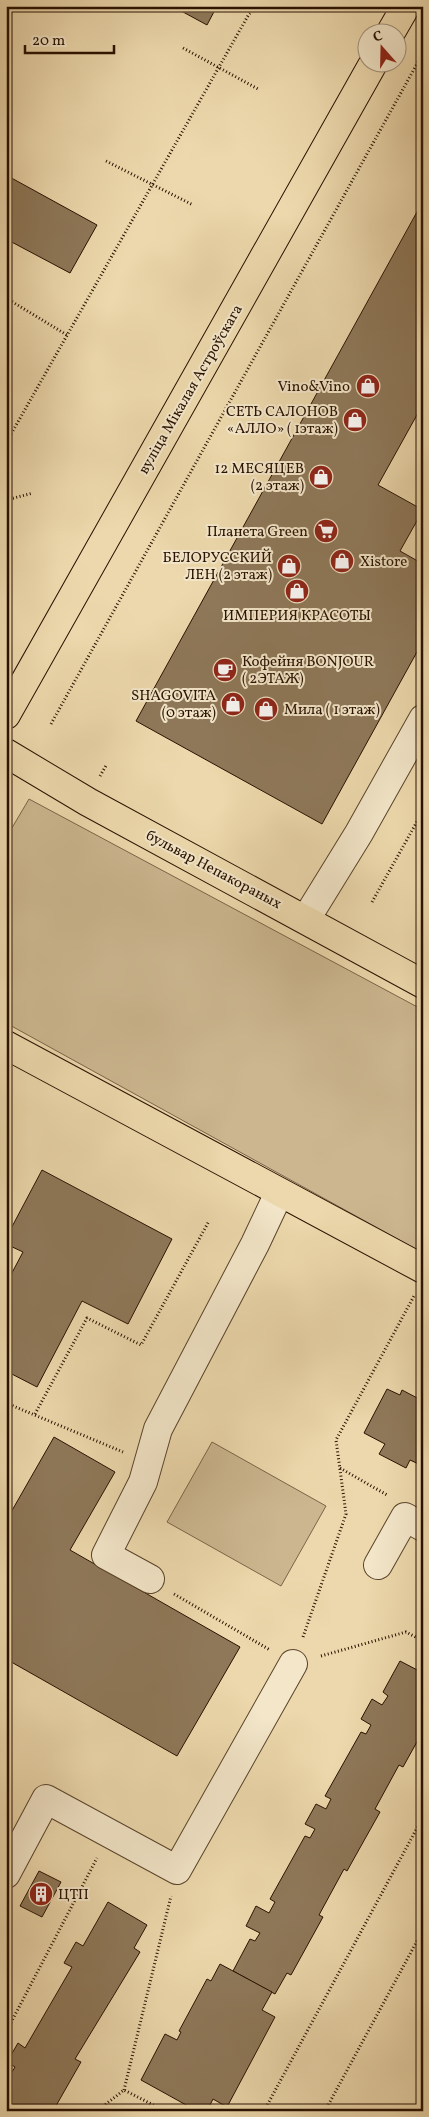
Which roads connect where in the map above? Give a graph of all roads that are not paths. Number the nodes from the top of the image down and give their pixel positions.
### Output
1 (406, 6) edge
2 (397, 22) edge
3 (368, 72) edge
4 (6, 715) edge
5 (423, 719) edge
6 (6, 753) edge
7 (306, 919) junction
8 (423, 984) edge
9 (6, 1045) edge
10 (280, 1192) junction
11 (420, 1279) edge
12 (414, 1522) edge
13 (378, 1565) dead end
14 (150, 1579) road end
15 (293, 1664) road end
16 (6, 1874) edge

1 - 2 main road
3 - 4 main road, вуліца Мікалая Астроўскага
5 - 7 lane
6 - 7 main road, бульвар Непакораных
7 - 8 main road, бульвар Непакораных
9 - 10 main road
10 - 11 main road
10 - 14 lane
12 - 13 lane
15 - 16 lane

